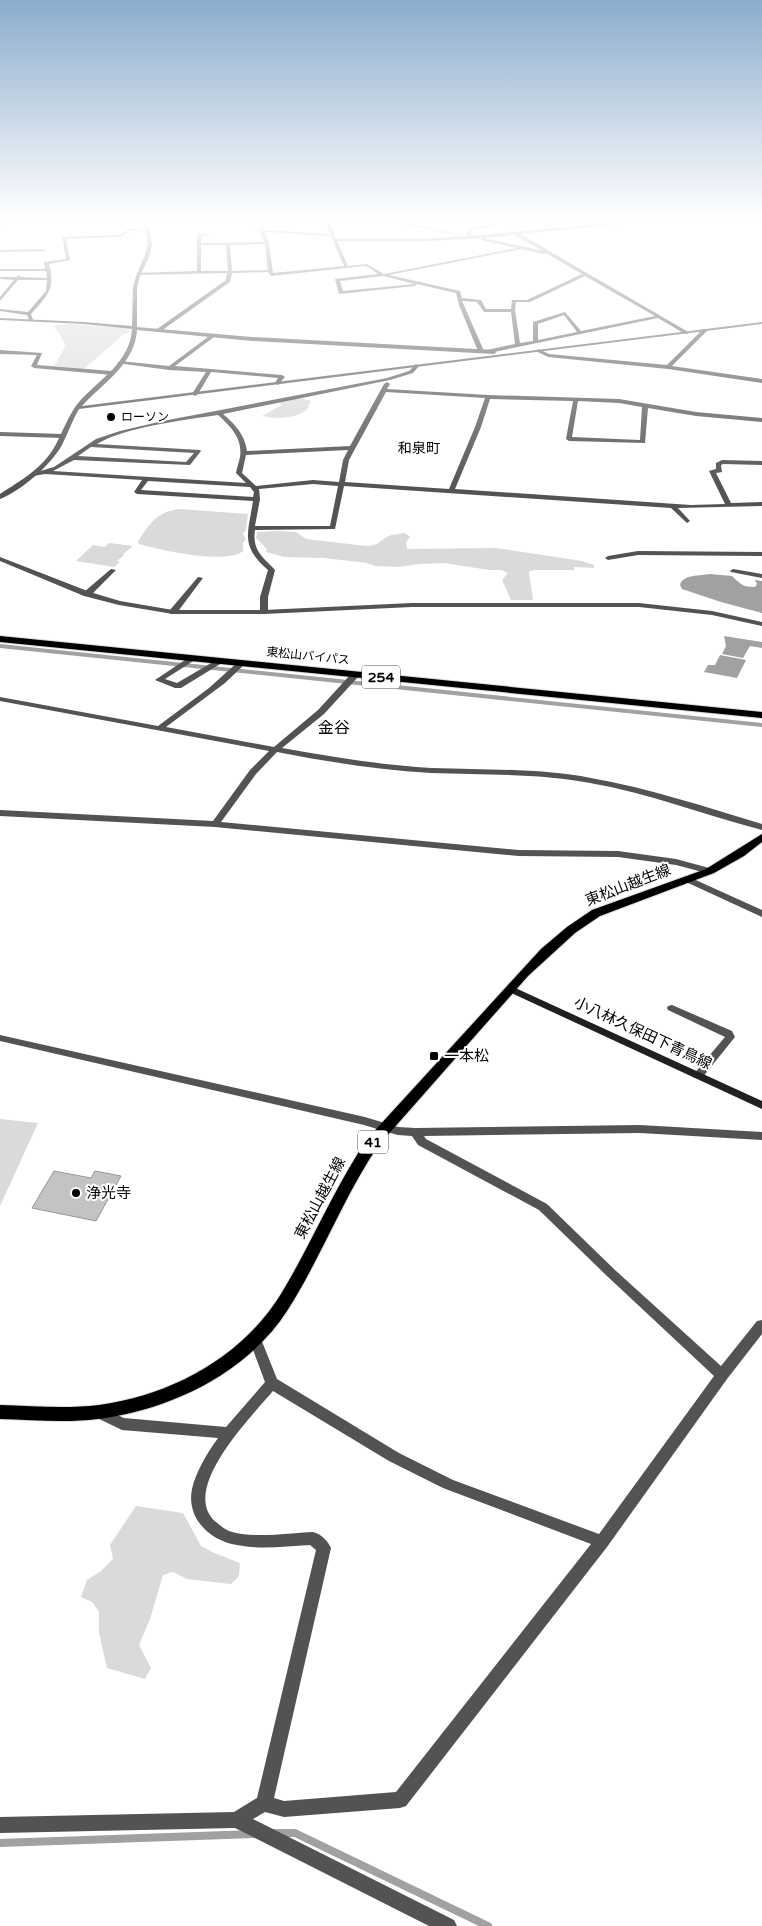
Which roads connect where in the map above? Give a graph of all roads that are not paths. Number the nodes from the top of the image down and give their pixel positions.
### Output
1 (36, 308) edge
2 (134, 308) edge
3 (192, 308) edge
4 (463, 308) edge
5 (483, 308) edge
6 (643, 308) edge
7 (0, 310) edge
8 (513, 310) joint
9 (30, 317) junction
10 (658, 317) junction
11 (0, 319) edge
12 (762, 323) edge
13 (134, 327) junction
14 (159, 330) junction
15 (705, 330) junction
16 (580, 333) junction
17 (687, 333) junction
18 (212, 336) junction
19 (550, 339) junction
20 (536, 342) junction
21 (518, 345) junction
22 (566, 347) junction
23 (481, 351) junction
24 (488, 351) junction
25 (539, 351) junction
26 (0, 352) edge
27 (507, 355) junction
28 (120, 364) junction
29 (416, 366) junction
30 (668, 367) junction
31 (169, 368) junction
32 (209, 371) junction
33 (112, 372) junction
34 (388, 379) junction
35 (762, 381) edge
36 (278, 383) junction
37 (384, 390) junction
38 (195, 394) junction
39 (488, 397) junction
40 (576, 399) junction
41 (645, 405) junction
42 (77, 408) junction
43 (218, 412) junction
44 (762, 420) edge
45 (0, 434) edge
46 (63, 436) junction
47 (90, 445) junction
48 (353, 448) junction
49 (244, 454) junction
50 (73, 458) junction
51 (762, 463) edge
52 (48, 473) junction
53 (33, 474) junction
54 (146, 479) junction
55 (342, 484) junction
56 (254, 487) junction
57 (451, 491) junction
58 (0, 497) edge
59 (257, 499) junction
60 (762, 504) edge
61 (672, 505) junction
62 (729, 506) junction
63 (687, 521) dead end
64 (252, 528) junction
65 (762, 554) edge
66 (608, 558) dead end
67 (0, 559) edge
68 (113, 570) dead end
69 (733, 571) dead end
70 (762, 576) edge
71 (200, 578) dead end
72 (87, 594) junction
73 (173, 612) junction
74 (264, 612) junction
75 (762, 624) edge
76 (0, 632) edge
77 (0, 638) edge
78 (194, 658) junction
79 (221, 661) junction
80 (242, 663) junction
81 (355, 675) junction
82 (0, 699) edge
83 (762, 707) edge
84 (762, 715) edge
85 (160, 728) junction
86 (275, 750) junction
87 (0, 812) edge
88 (215, 824) junction
89 (762, 827) edge
90 (762, 837) edge
91 (710, 871) junction
92 (689, 880) junction
93 (762, 914) edge
94 (511, 989) junction
95 (672, 1008) dead end
96 (0, 1038) edge
97 (698, 1075) junction
98 (762, 1105) edge
99 (384, 1127) junction
100 (416, 1132) junction
101 (762, 1136) edge
102 (762, 1325) edge
103 (255, 1339) junction
104 (722, 1375) junction
105 (272, 1383) junction
106 (0, 1412) edge
107 (98, 1412) junction
108 (230, 1433) junction
109 (602, 1542) junction
110 (264, 1803) junction
111 (236, 1820) junction
112 (0, 1825) edge
113 (448, 1926) edge

1 - 9 street
2 - 13 street
3 - 14 street
4 - 23 street
5 - 8 street
6 - 10 street
7 - 9 street
8 - 21 street
9 - 11 street
9 - 13 street
10 - 16 street
10 - 17 street
12 - 15 street
13 - 14 street
13 - 28 street
14 - 18 street
15 - 17 street
15 - 30 street
16 - 19 street
16 - 20 street
17 - 22 street
18 - 23 street
18 - 31 street
19 - 20 street
19 - 22 street
20 - 21 street
21 - 24 street
22 - 25 street
23 - 24 street
24 - 27 street
25 - 27 street
25 - 30 street
26 - 33 street
27 - 29 street
28 - 31 street
28 - 33 street
29 - 34 street
29 - 36 street
30 - 35 street
31 - 32 street
32 - 36 street
32 - 38 street
33 - 42 street
34 - 37 street
34 - 43 street
36 - 38 street
37 - 39 street
37 - 48 street
38 - 42 street
39 - 40 street
39 - 57 street
40 - 41 street
40 - 41 street
41 - 44 street
42 - 46 street
43 - 47 street
43 - 49 street
45 - 46 street
46 - 53 street
47 - 50 street
47 - 50 street
48 - 49 street
48 - 55 street
49 - 56 street
50 - 52 street
51 - 62 street
52 - 53 street
52 - 54 street
53 - 58 street
54 - 56 street
54 - 59 street
55 - 56 street
55 - 57 street
55 - 64 street
56 - 59 street
57 - 61 street
59 - 64 street
60 - 62 street
61 - 62 street
61 - 63 street
64 - 74 street
65 - 66 street
67 - 72 street
68 - 72 street
69 - 70 street
71 - 73 street
72 - 73 street
73 - 74 street
74 - 75 street
76 - 83 highway, 東松山バイパス / 254
77 - 78 highway, 東松山バイパス / 254
78 - 79 highway, 東松山バイパス / 254
78 - 79 street
79 - 80 highway, 東松山バイパス / 254
80 - 81 highway, 東松山バイパス / 254
80 - 85 street
81 - 84 highway, 東松山バイパス / 254
81 - 86 street
82 - 85 street
85 - 86 street
86 - 88 street
86 - 89 street
87 - 88 street
88 - 91 street
90 - 91 main road, 東松山越生線 / 41
91 - 92 main road, 東松山越生線 / 41
92 - 93 street
92 - 94 main road, 東松山越生線 / 41
94 - 97 main road, 小八林久保田下青鳥線
94 - 99 main road, 東松山越生線 / 41
95 - 97 street
96 - 99 street
97 - 98 main road, 小八林久保田下青鳥線
99 - 100 street
99 - 103 main road, 東松山越生線 / 41
100 - 101 street
100 - 104 street
102 - 104 street
103 - 105 street
103 - 107 main road, 東松山越生線 / 41
104 - 109 street
105 - 108 street
105 - 109 street
106 - 107 main road, 東松山越生線 / 41
107 - 108 street
108 - 110 street
109 - 110 street
110 - 111 street
111 - 112 street
111 - 113 street

